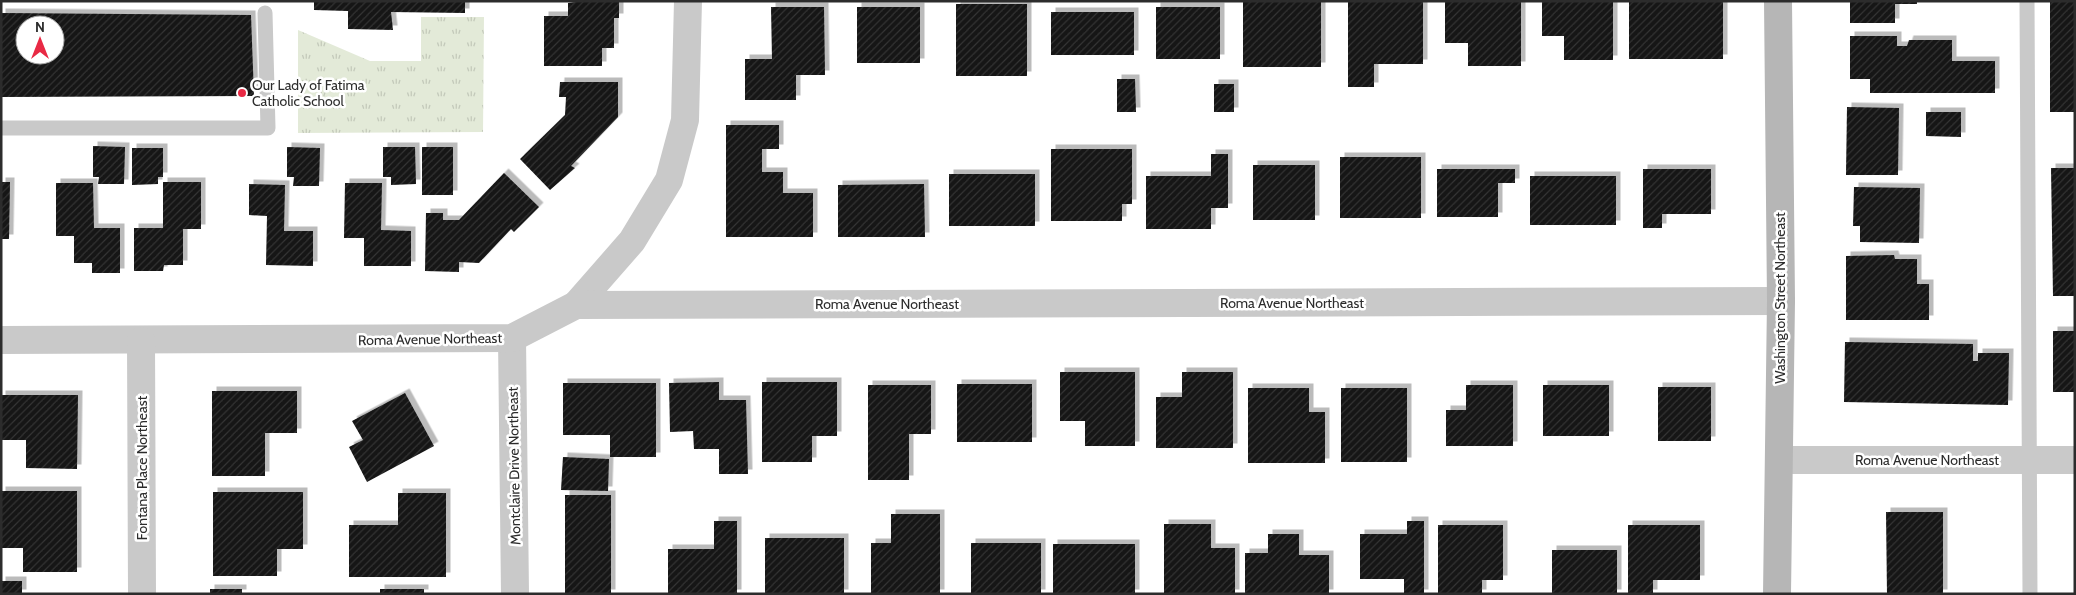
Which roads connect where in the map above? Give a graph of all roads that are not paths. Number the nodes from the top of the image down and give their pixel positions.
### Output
1 (688, 1) edge
2 (1778, 1) edge
3 (2027, 1) edge
4 (265, 13) dead end
5 (1, 128) edge
6 (1781, 301) junction
7 (576, 305) junction
8 (512, 338) junction
9 (1, 340) edge
10 (141, 342) junction
11 (1780, 460) junction
12 (2029, 460) junction
13 (2075, 460) edge
14 (142, 594) edge
15 (516, 594) edge
16 (1777, 594) edge
17 (2030, 594) edge

1 - 7 street
2 - 6 street, Washington Street Northeast
3 - 12 lane
4 - 5 lane
6 - 7 street, Roma Avenue Northeast
6 - 11 street, Washington Street Northeast
7 - 8 street, Roma Avenue Northeast
8 - 10 street, Roma Avenue Northeast
8 - 15 street, Montclaire Drive Northeast
9 - 10 street, Roma Avenue Northeast
10 - 14 street, Fontana Place Northeast
11 - 12 street, Roma Avenue Northeast
11 - 16 street, Washington Street Northeast
12 - 13 street, Roma Avenue Northeast
12 - 17 lane

